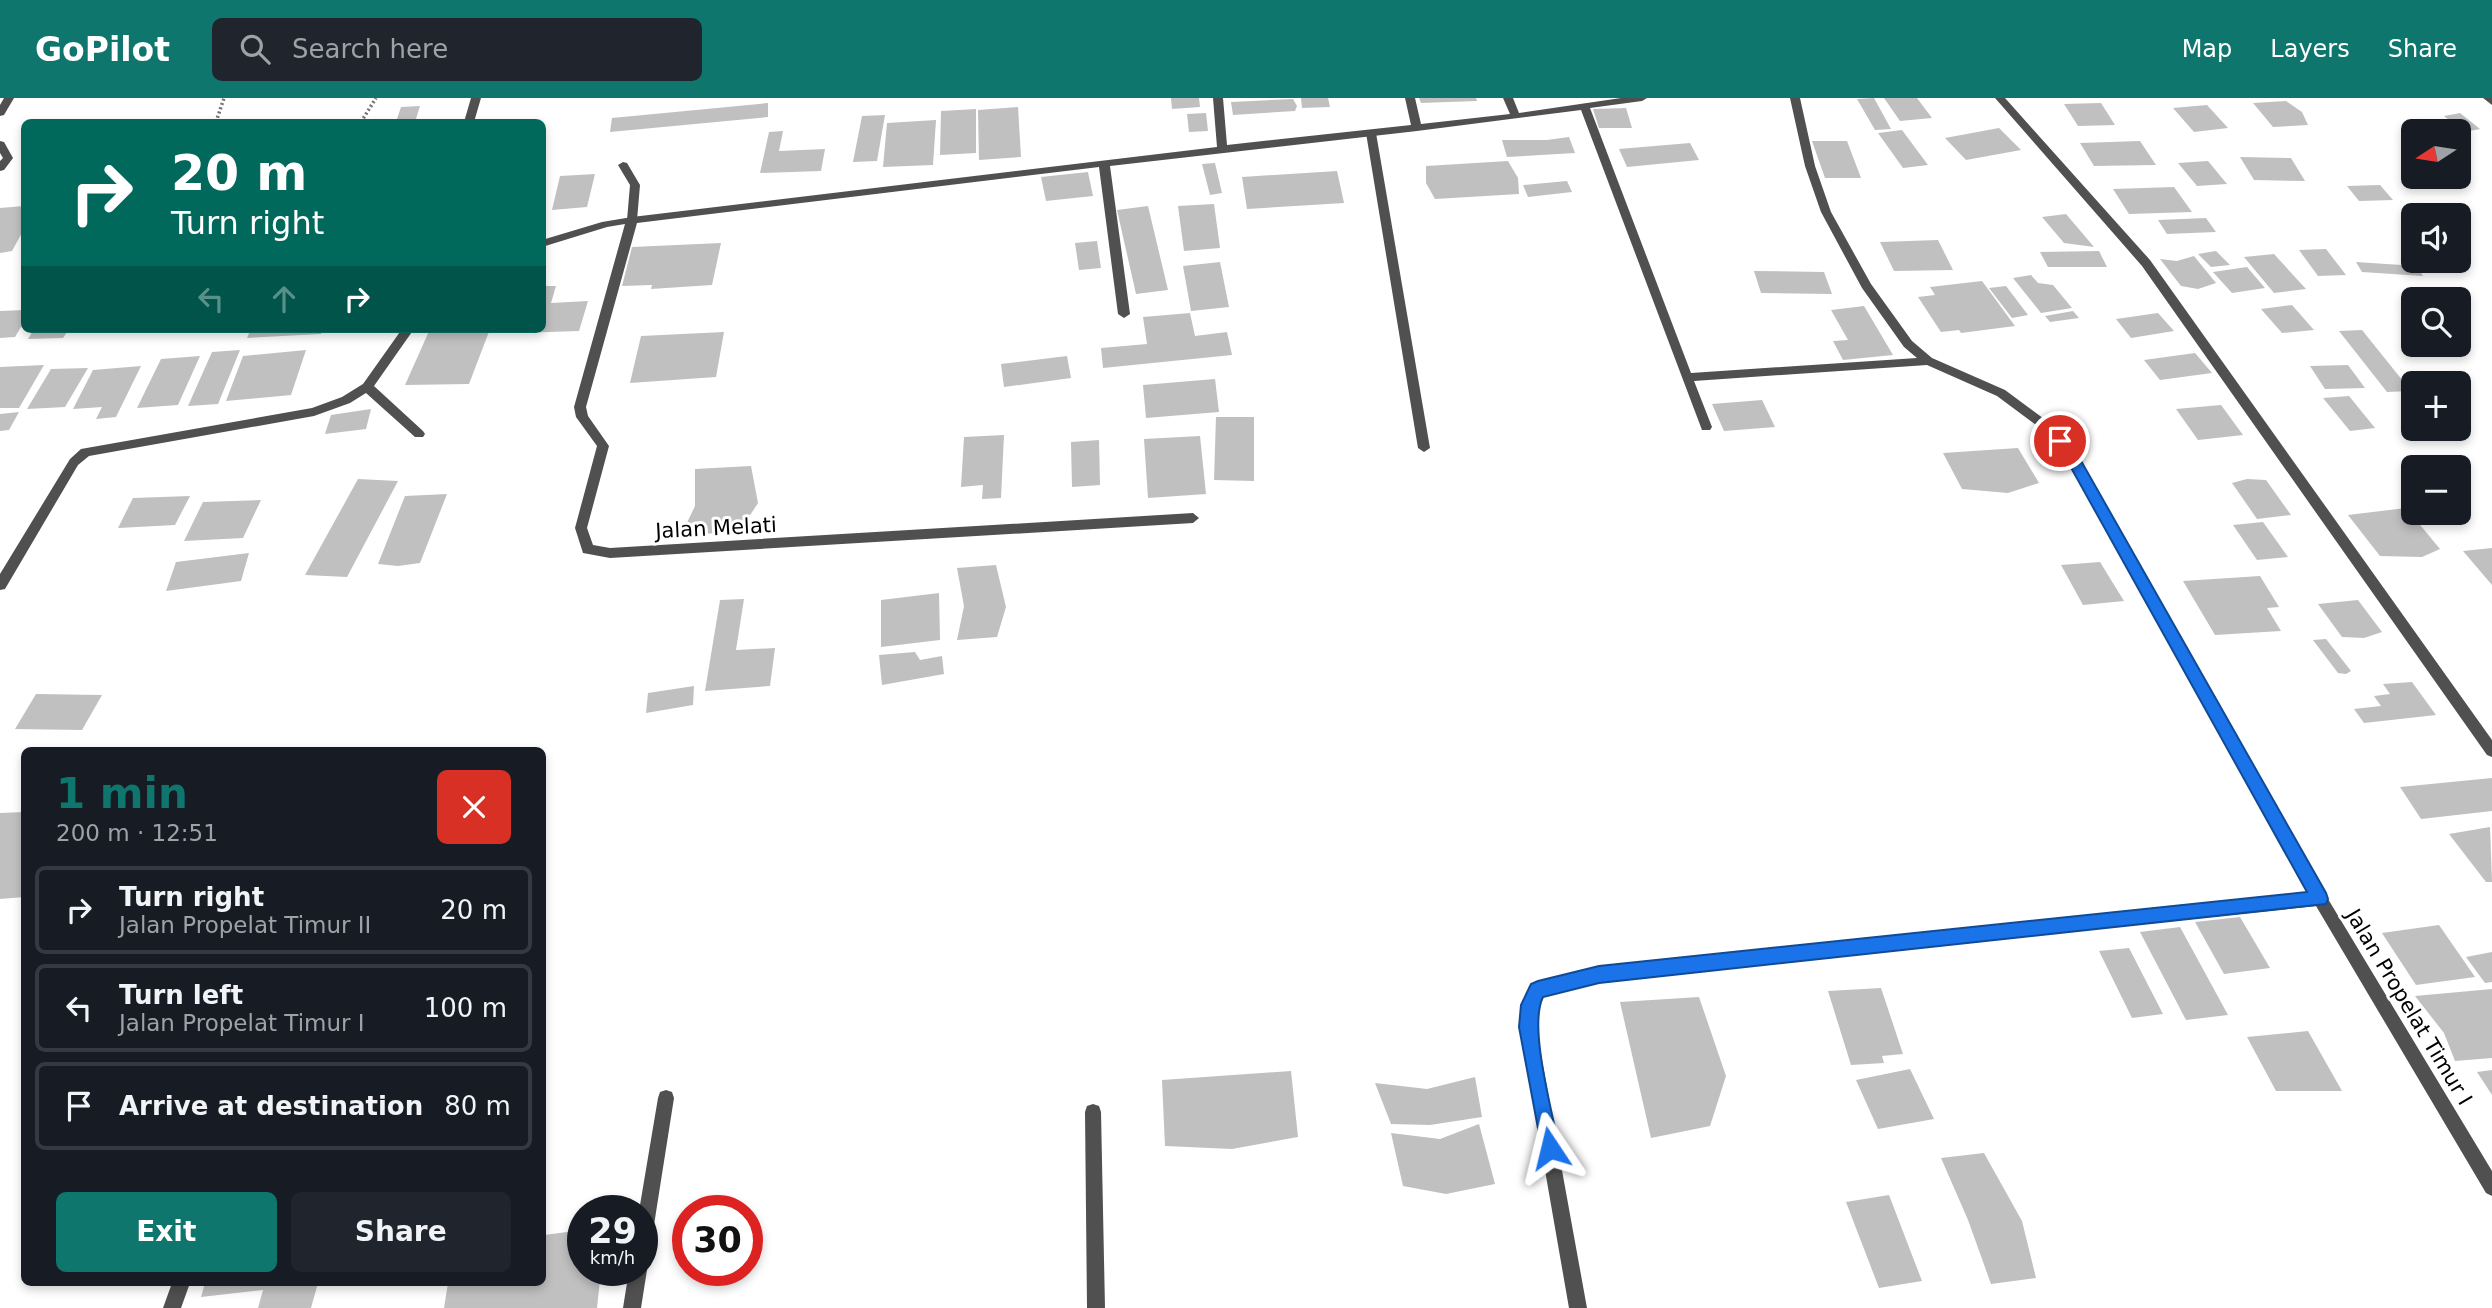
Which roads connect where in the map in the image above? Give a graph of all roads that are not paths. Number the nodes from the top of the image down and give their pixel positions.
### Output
1 (9, 98) edge
2 (476, 98) edge
3 (1217, 98) edge
4 (1410, 98) edge
5 (1508, 98) edge
6 (1642, 98) edge
7 (1795, 98) edge
8 (2000, 98) edge
9 (2488, 98) edge
10 (2492, 102) edge
11 (1585, 107) junction
12 (0, 113) edge
13 (1516, 117) junction
14 (470, 119) edge
15 (1417, 128) junction
16 (1371, 133) junction
17 (0, 144) edge
18 (1222, 149) junction
19 (1104, 163) junction
20 (623, 165) dead end
21 (0, 168) edge
22 (632, 220) junction
23 (546, 243) edge
24 (1124, 314) dead end
25 (405, 333) edge
26 (1928, 361) junction
27 (1688, 377) junction
28 (367, 387) junction
29 (1706, 427) dead end
30 (419, 434) dead end
31 (1424, 448) dead end
32 (1193, 518) dead end
33 (0, 586) edge
34 (2492, 751) edge
35 (2320, 899) junction
36 (666, 1098) dead end
37 (1093, 1112) dead end
38 (2492, 1187) edge
39 (650, 1195) edge
40 (180, 1286) edge
41 (635, 1286) edge
42 (172, 1308) edge
43 (632, 1308) edge
44 (1096, 1308) edge
45 (1578, 1308) edge

1 - 12 street
2 - 14 street
3 - 18 street
4 - 15 street
5 - 13 street
6 - 11 street
7 - 26 street, Jalan Propelat Timur I
8 - 34 street
9 - 10 street
11 - 13 street
11 - 27 street
13 - 15 street
15 - 16 street
16 - 18 street
16 - 31 street
17 - 21 street
18 - 19 street
19 - 22 street
19 - 24 street
20 - 22 street
22 - 23 street
22 - 32 street, Jalan Melati
25 - 28 street
26 - 27 street
26 - 35 street, Jalan Propelat Timur I
27 - 29 street
28 - 30 street
28 - 33 street
35 - 38 street, Jalan Propelat Timur I
35 - 45 street
36 - 39 street
37 - 44 street
40 - 42 street
41 - 43 street

